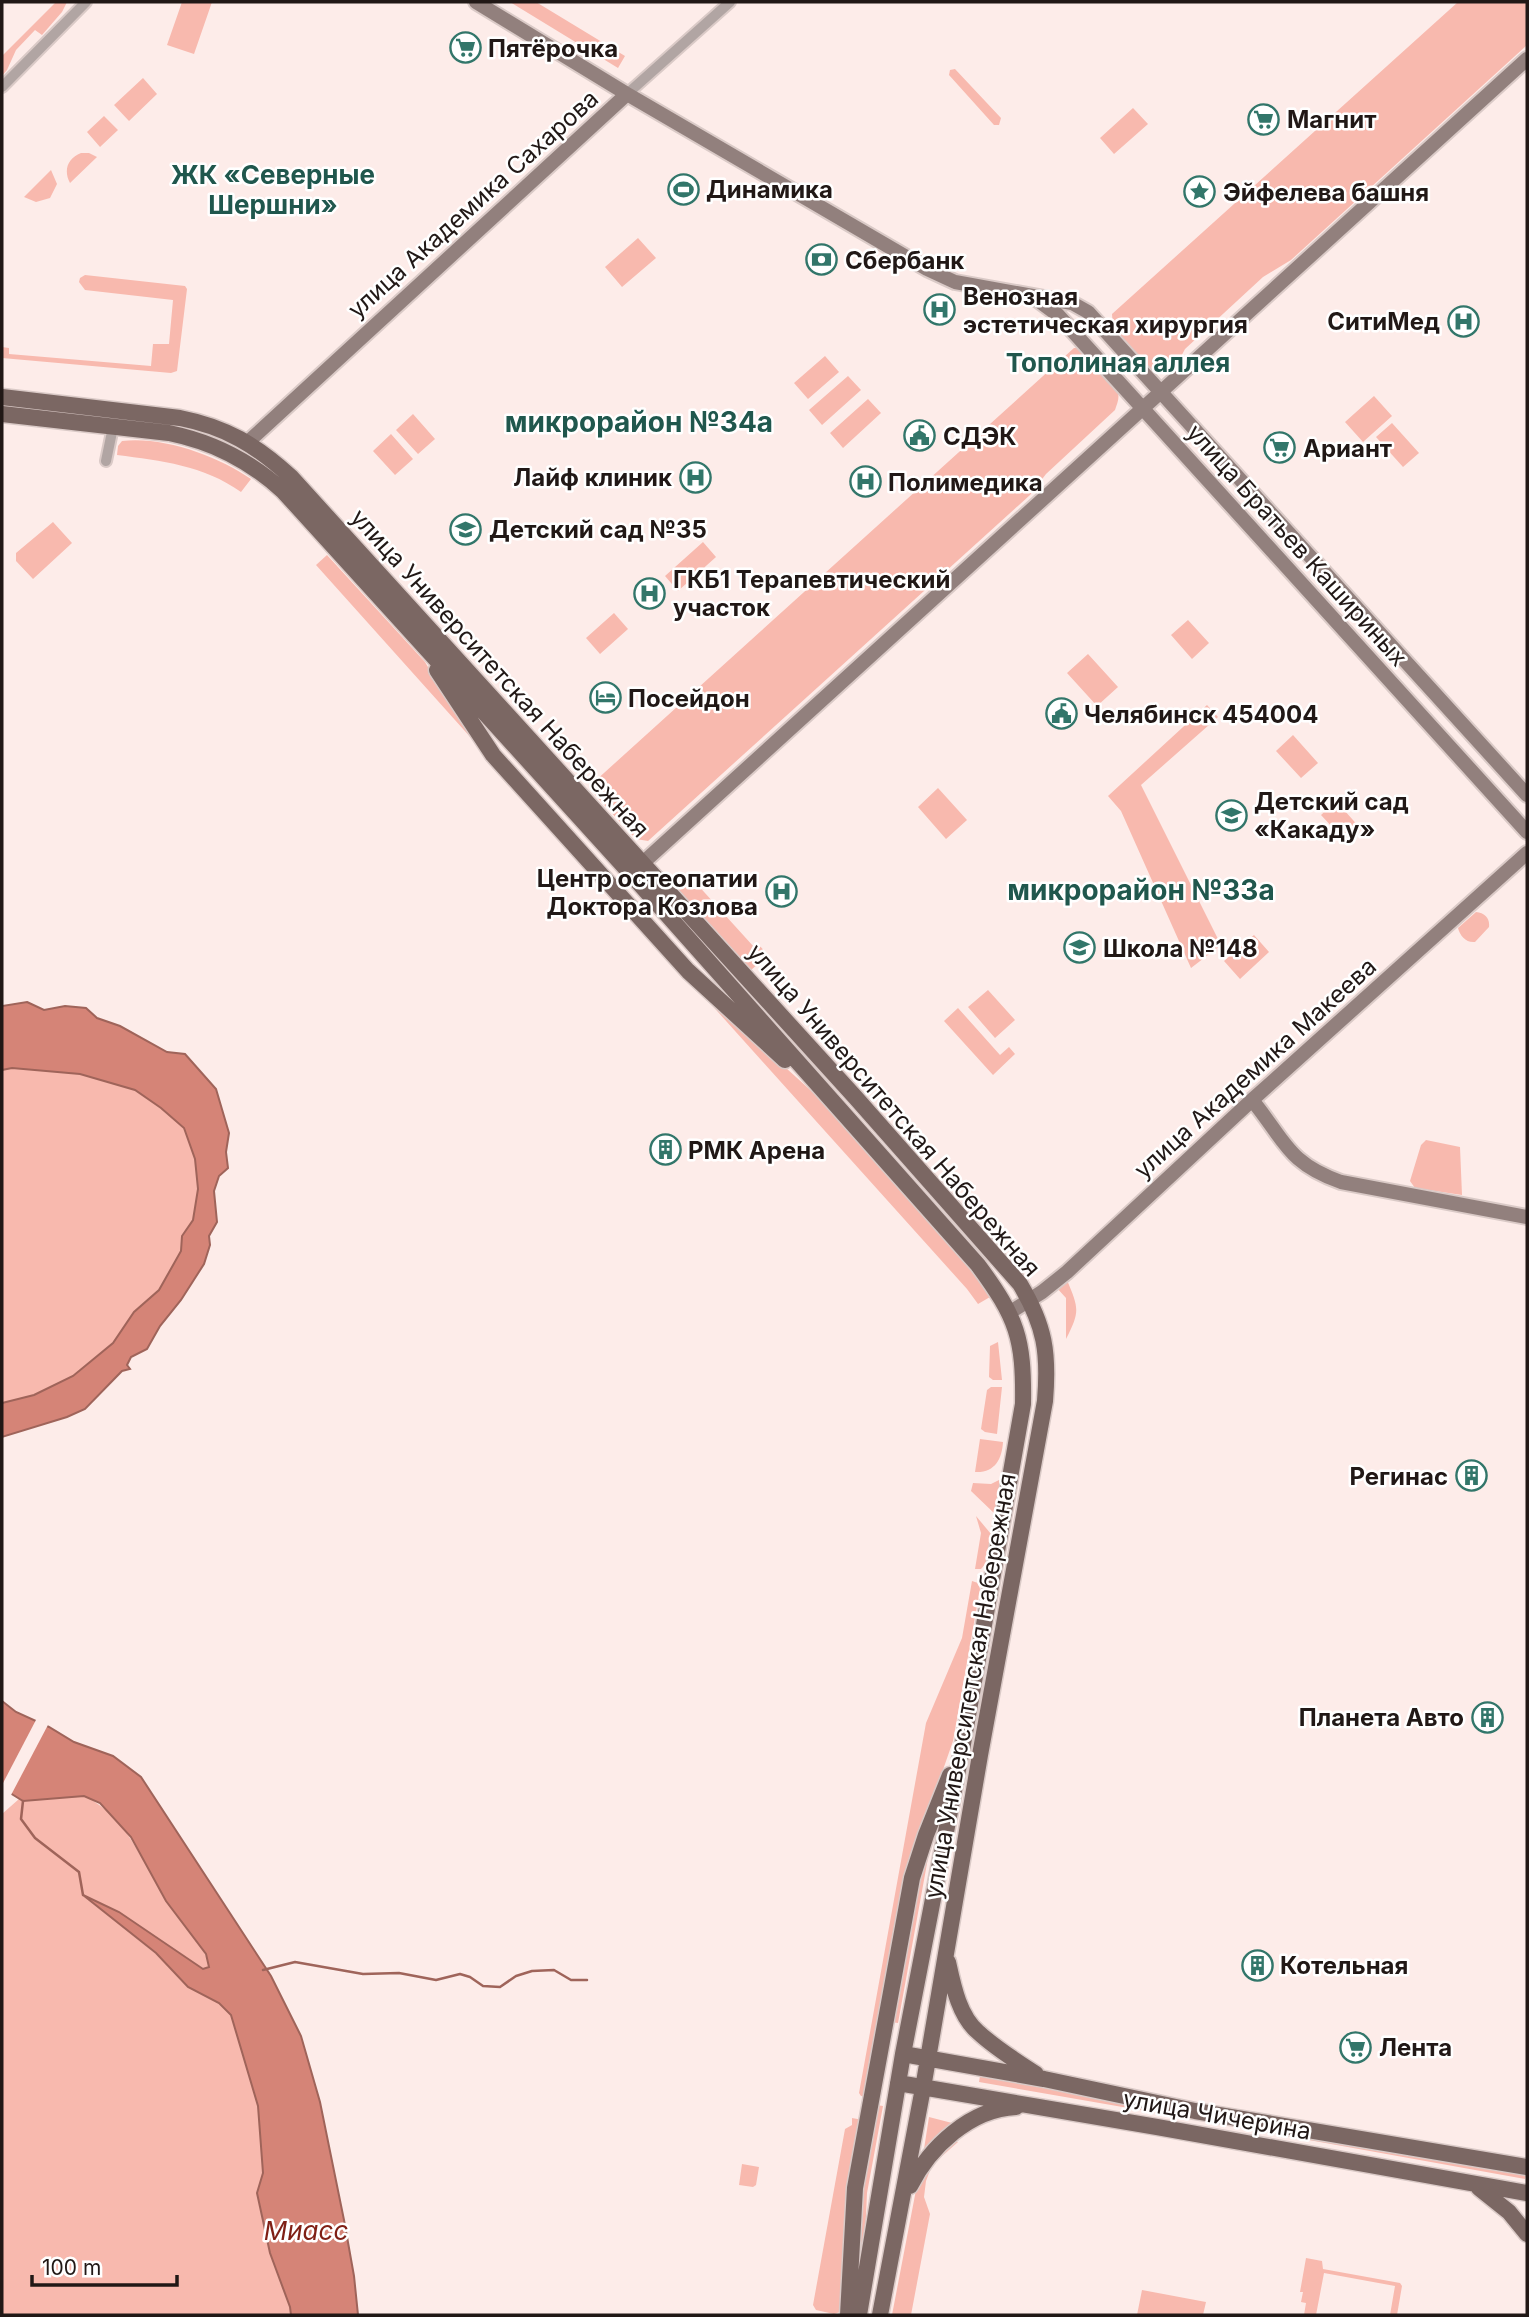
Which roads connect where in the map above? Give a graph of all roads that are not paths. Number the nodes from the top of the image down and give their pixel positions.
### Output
1 (86, 2) edge
2 (476, 2) edge
3 (730, 2) edge
4 (1527, 58) edge
5 (2, 87) edge
6 (627, 94) junction
7 (1028, 294) junction
8 (1161, 390) junction
9 (2, 397) edge
10 (1142, 408) junction
11 (2, 414) edge
12 (113, 427) junction
13 (248, 442) junction
14 (239, 457) junction
15 (106, 461) dead end
16 (418, 638) junction
17 (1527, 795) edge
18 (1527, 832) edge
19 (1527, 853) edge
20 (637, 869) junction
21 (829, 1096) junction
22 (1252, 1100) junction
23 (1527, 1217) edge
24 (1030, 1301) junction
25 (1009, 1313) junction
26 (963, 1744) junction
27 (947, 1954) junction
28 (903, 2054) junction
29 (928, 2059) junction
30 (1044, 2079) junction
31 (898, 2083) junction
32 (923, 2088) junction
33 (1042, 2107) junction
34 (1527, 2168) edge
35 (1474, 2184) junction
36 (1527, 2193) edge
37 (902, 2201) junction
38 (1527, 2234) edge
39 (848, 2315) edge
40 (859, 2315) edge
41 (880, 2315) edge

1 - 5 street
2 - 6 street, улица Братьев Кашириных
3 - 6 street, улица Академика Сахарова
4 - 8 street
6 - 7 street, улица Братьев Кашириных
6 - 13 street, улица Академика Сахарова
7 - 8 street, улица Братьев Кашириных
7 - 10 street, улица Братьев Кашириных
8 - 10 street
8 - 17 street, улица Братьев Кашириных
9 - 13 main road, улица Университетская Набережная
10 - 18 street, улица Братьев Кашириных
10 - 20 street
11 - 12 main road, улица Университетская Набережная
12 - 14 main road, улица Университетская Набережная
12 - 15 street
13 - 14 main road
13 - 20 main road, улица Университетская Набережная
14 - 16 main road, улица Университетская Набережная
16 - 20 main road, улица Университетская Набережная
16 - 21 main road
19 - 22 street, улица Академика Макеева
20 - 21 main road, улица Университетская Набережная
20 - 24 main road, улица Университетская Набережная
21 - 25 main road, улица Университетская Набережная
22 - 23 street
22 - 24 street, улица Академика Макеева
24 - 25 street, улица Академика Макеева
24 - 27 main road, улица Университетская Набережная
25 - 26 main road, улица Университетская Набережная
26 - 28 main road, улица Университетская Набережная
26 - 39 main road
27 - 29 main road, улица Университетская Набережная
27 - 30 main road
28 - 29 main road, улица Чичерина
28 - 31 main road, улица Университетская Набережная
29 - 30 main road, улица Чичерина
29 - 32 main road, улица Университетская Набережная
30 - 34 main road, улица Чичерина
31 - 32 main road, улица Чичерина
31 - 40 main road, улица Университетская Набережная
32 - 33 main road, улица Чичерина
32 - 37 main road, улица Университетская Набережная
33 - 35 main road, улица Чичерина
33 - 37 main road
35 - 36 main road, улица Чичерина
35 - 38 main road
37 - 41 main road, улица Университетская Набережная

